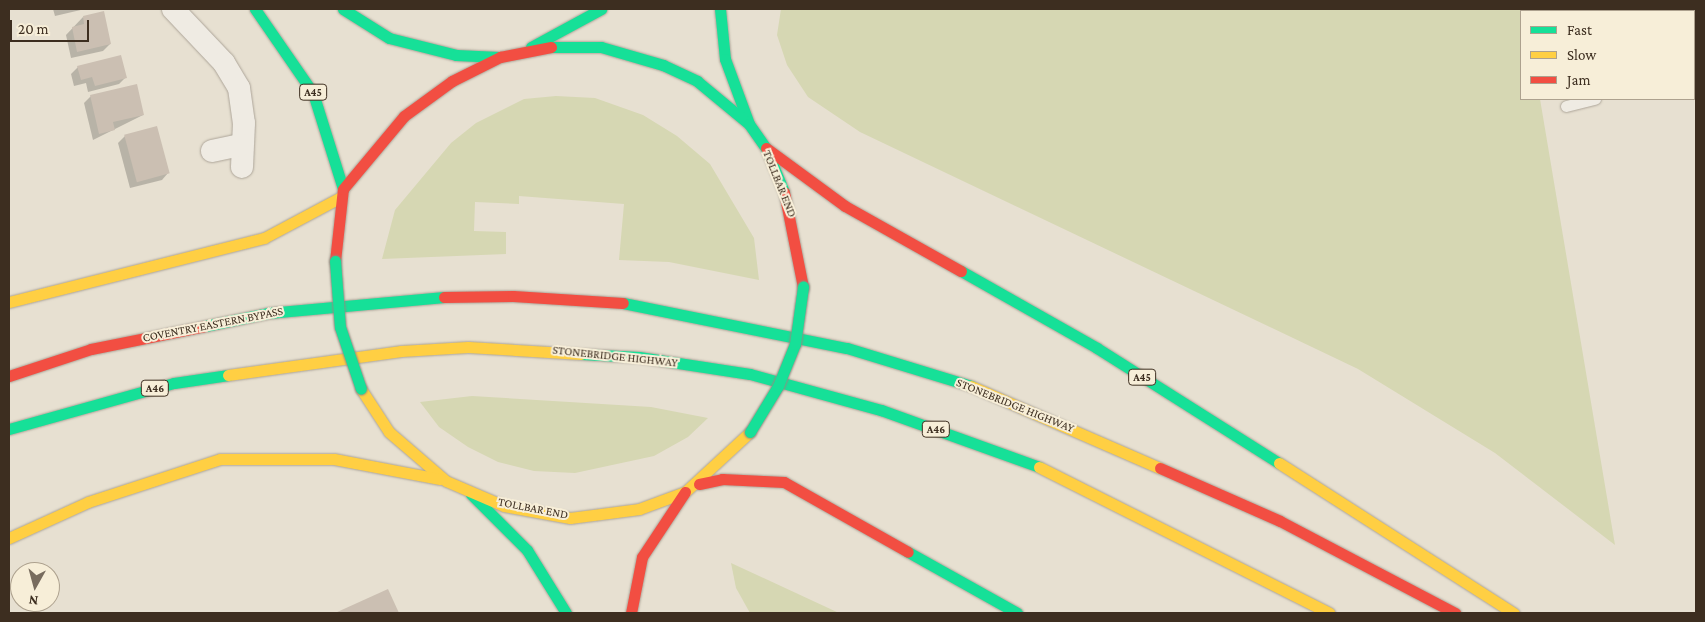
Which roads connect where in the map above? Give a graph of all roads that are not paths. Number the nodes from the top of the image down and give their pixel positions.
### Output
1 (173, 9) edge
2 (255, 9) edge
3 (343, 9) edge
4 (601, 9) edge
5 (720, 9) edge
6 (523, 51) junction
7 (500, 57) junction
8 (1591, 100) edge
9 (1566, 106) dead end
10 (749, 124) junction
11 (241, 145) junction
12 (766, 148) junction
13 (212, 151) dead end
14 (242, 167) dead end
15 (342, 193) junction
16 (513, 296) joint
17 (9, 302) edge
18 (9, 376) edge
19 (9, 429) edge
20 (446, 481) junction
21 (699, 484) junction
22 (685, 492) junction
23 (471, 494) junction
24 (9, 538) edge
25 (566, 613) edge
26 (631, 613) edge
27 (1017, 613) edge
28 (1329, 613) edge
29 (1455, 613) edge
30 (1514, 613) edge

1 - 11 street
2 - 15 main road, A45
3 - 7 main road
4 - 6 main road
5 - 10 main road
6 - 7 main road, TOLLBAR END
6 - 10 main road, TOLLBAR END
7 - 15 main road, TOLLBAR END
8 - 9 lane
10 - 12 main road, TOLLBAR END
11 - 13 street
11 - 14 street
12 - 21 main road, TOLLBAR END, bridge
12 - 30 main road, A45
15 - 17 main road
15 - 20 main road, TOLLBAR END, bridge
16 - 18 main road, COVENTRY EASTERN BYPASS
16 - 29 main road, STONEBRIDGE HIGHWAY
19 - 28 main road, STONEBRIDGE HIGHWAY / A46
20 - 23 main road, TOLLBAR END
20 - 24 main road
21 - 22 main road, TOLLBAR END
21 - 27 main road
22 - 23 main road, TOLLBAR END
22 - 26 main road
23 - 25 main road

